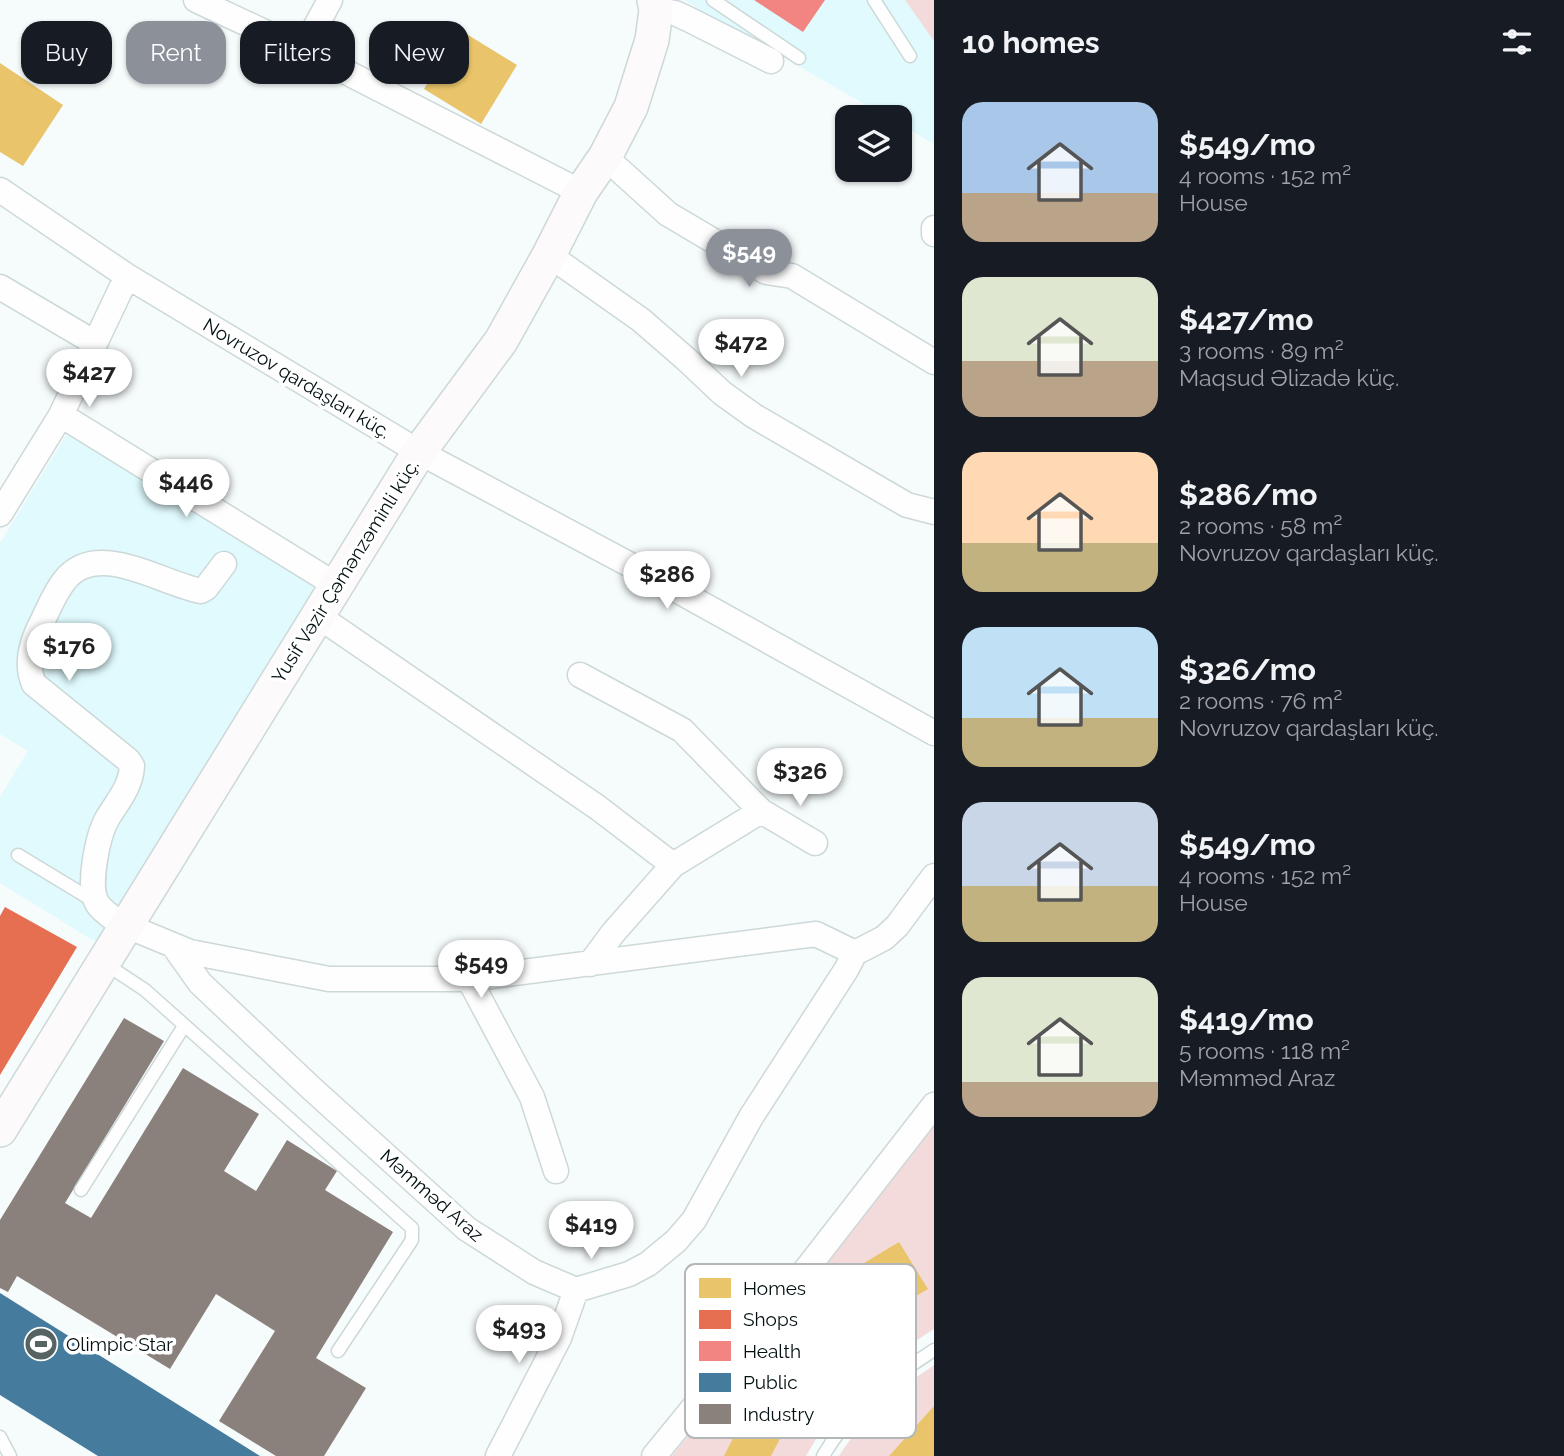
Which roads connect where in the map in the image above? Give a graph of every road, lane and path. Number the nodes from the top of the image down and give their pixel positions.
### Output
1 (196, 0) edge
2 (330, 0) edge
3 (713, 0) edge
4 (874, 0) edge
5 (655, 5) edge
6 (241, 21) edge
7 (319, 21) edge
8 (910, 57) dead end
9 (799, 58) dead end
10 (771, 61) dead end
11 (355, 77) edge
12 (605, 157) junction
13 (0, 190) edge
14 (581, 192) junction
15 (934, 228) edge
16 (934, 234) edge
17 (549, 255) junction
18 (127, 276) junction
19 (0, 287) edge
20 (95, 343) junction
21 (934, 362) edge
22 (61, 415) junction
23 (419, 452) junction
24 (934, 512) edge
25 (0, 514) edge
26 (224, 564) dead end
27 (336, 585) junction
28 (318, 616) junction
29 (580, 675) dead end
30 (934, 733) edge
31 (761, 811) junction
32 (816, 843) dead end
33 (18, 855) dead end
34 (673, 865) junction
35 (934, 876) edge
36 (97, 903) junction
37 (126, 927) junction
38 (173, 945) junction
39 (855, 953) junction
40 (104, 963) junction
41 (590, 964) junction
42 (469, 978) junction
43 (184, 1026) junction
44 (934, 1105) edge
45 (0, 1130) edge
46 (556, 1171) dead end
47 (81, 1190) dead end
48 (810, 1264) edge
49 (576, 1290) junction
50 (934, 1350) edge
51 (338, 1351) dead end
52 (916, 1361) edge
53 (685, 1418) edge
54 (0, 1437) edge
55 (835, 1438) edge
56 (10, 1456) edge
57 (498, 1456) edge
58 (654, 1456) edge
59 (822, 1456) edge

1 - 6 street
2 - 7 street
3 - 9 lane
4 - 8 lane
5 - 10 street
5 - 12 main road, Yusif Vəzir Çəmənzəminli küç.
11 - 14 street
12 - 14 main road, Yusif Vəzir Çəmənzəminli küç.
12 - 21 street
13 - 18 street, Novruzov qardaşları küç.
14 - 17 main road, Yusif Vəzir Çəmənzəminli küç.
15 - 16 street
17 - 23 main road, Yusif Vəzir Çəmənzəminli küç.
17 - 24 street
18 - 20 street
18 - 23 street, Novruzov qardaşları küç.
19 - 20 street
20 - 22 street
22 - 25 street
22 - 27 street
23 - 27 main road, Yusif Vəzir Çəmənzəminli küç.
23 - 30 street, Novruzov qardaşları küç.
26 - 36 street
27 - 28 main road, Yusif Vəzir Çəmənzəminli küç.
28 - 34 street
28 - 37 main road, Yusif Vəzir Çəmənzəminli küç.
29 - 31 street
31 - 32 street
31 - 34 street
33 - 36 lane
34 - 41 street
35 - 39 street
36 - 37 street
37 - 38 street
37 - 40 main road, Yusif Vəzir Çəmənzəminli küç.
38 - 42 street
38 - 49 street, Məmməd Araz
39 - 41 street
39 - 49 street
40 - 43 lane
40 - 45 main road, Yusif Vəzir Çəmənzəminli küç.
41 - 42 street
42 - 46 street
43 - 47 lane
43 - 51 lane
44 - 48 street
49 - 57 street
50 - 52 lane
53 - 58 street
54 - 56 lane
55 - 59 lane

